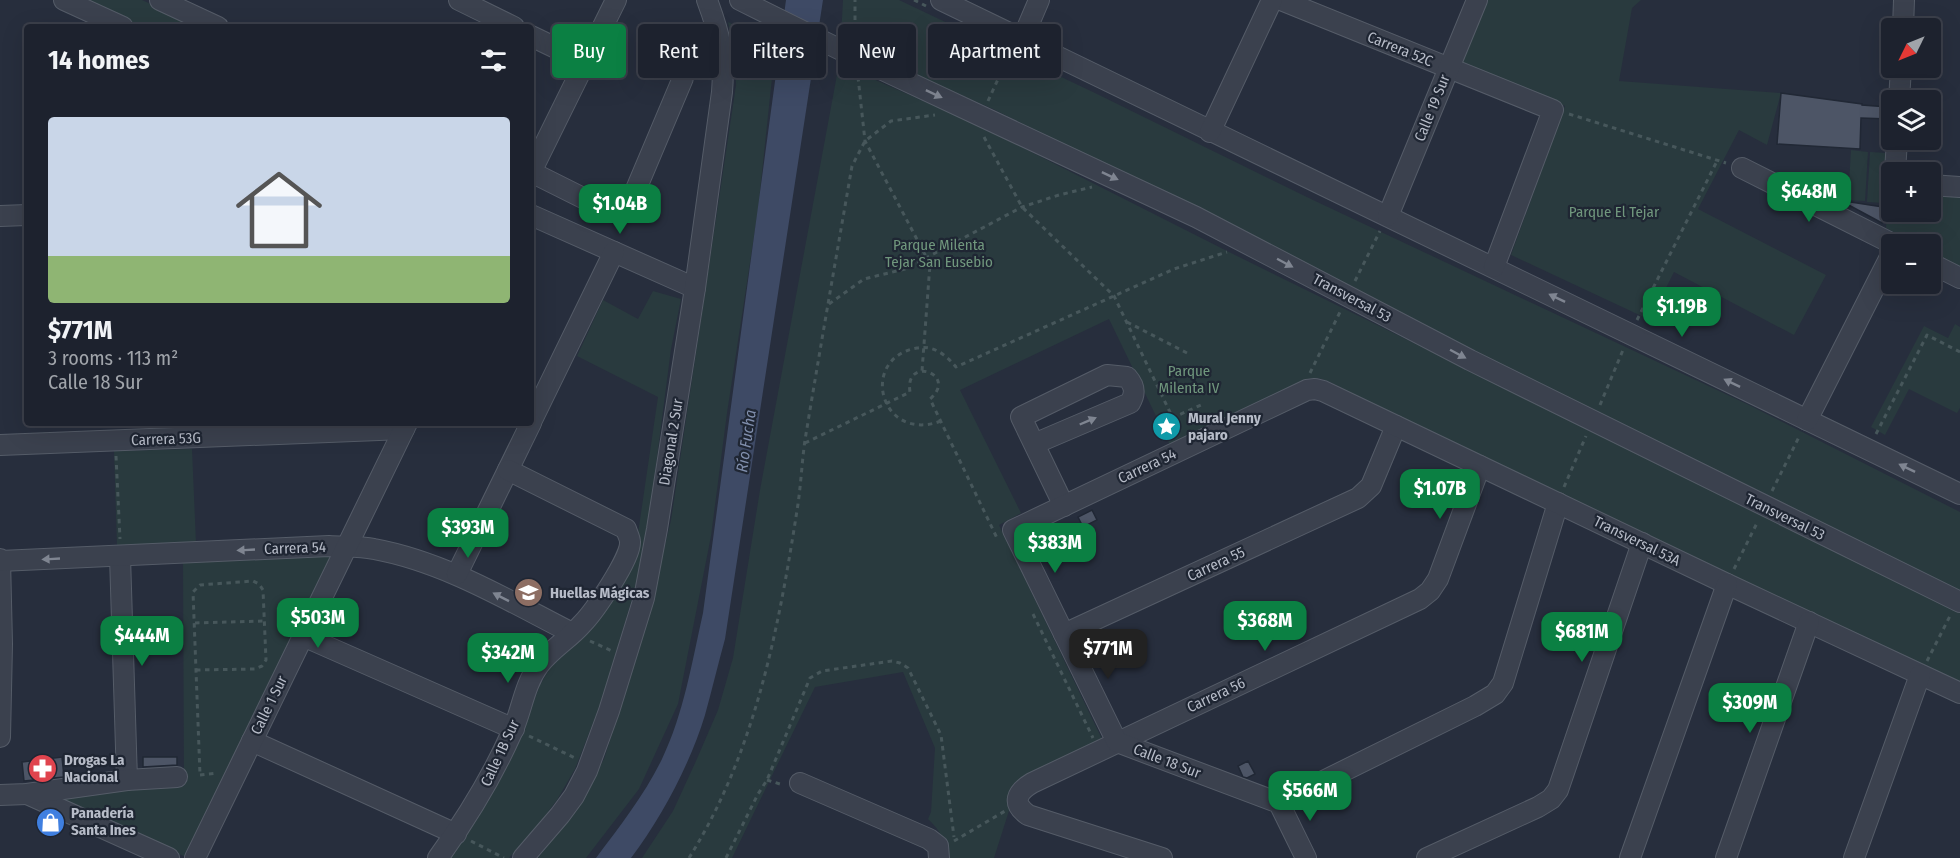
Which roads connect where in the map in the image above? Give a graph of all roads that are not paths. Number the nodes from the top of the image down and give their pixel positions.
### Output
1 (64, 0) edge
2 (160, 0) edge
3 (459, 0) edge
4 (616, 0) edge
5 (707, 0) edge
6 (740, 0) edge
7 (941, 0) edge
8 (1039, 0) edge
9 (1272, 0) edge
10 (1281, 0) edge
11 (1477, 0) edge
12 (1904, 0) edge
13 (86, 18) edge
14 (1903, 18) edge
15 (111, 24) edge
16 (212, 24) edge
17 (508, 24) edge
18 (604, 24) edge
19 (990, 24) edge
20 (1027, 24) edge
21 (534, 37) edge
22 (552, 46) edge
23 (1061, 59) edge
24 (1448, 69) junction
25 (577, 78) edge
26 (683, 78) dead end
27 (1210, 132) junction
28 (534, 166) edge
29 (1742, 168) road end
30 (534, 174) edge
31 (1941, 186) edge
32 (1960, 187) edge
33 (24, 215) edge
34 (0, 216) edge
35 (534, 216) edge
36 (1388, 216) junction
37 (1881, 238) edge
38 (614, 252) junction
39 (1494, 267) junction
40 (1941, 268) edge
41 (1881, 275) edge
42 (1960, 278) edge
43 (694, 288) junction
44 (1315, 389) joint
45 (534, 417) edge
46 (1807, 420) junction
47 (406, 426) edge
48 (530, 426) edge
49 (1396, 426) junction
50 (114, 432) edge
51 (1034, 444) junction
52 (0, 445) edge
53 (1480, 466) junction
54 (508, 470) junction
55 (1960, 494) edge
56 (1558, 502) junction
57 (1064, 506) junction
58 (1013, 530) joint
59 (1642, 543) junction
60 (346, 547) junction
61 (120, 556) junction
62 (0, 560) edge
63 (457, 574) junction
64 (1727, 584) junction
65 (1959, 602) edge
66 (1809, 622) junction
67 (572, 633) junction
68 (1064, 634) junction
69 (303, 636) junction
70 (1920, 675) junction
71 (1, 678) edge
72 (1960, 693) edge
73 (514, 729) junction
74 (0, 737) edge
75 (252, 741) junction
76 (1118, 742) junction
77 (177, 777) dead end
78 (127, 780) junction
79 (800, 783) dead end
80 (27, 794) junction
81 (0, 795) edge
82 (1279, 803) junction
83 (456, 834) junction
84 (946, 854) edge
85 (169, 858) edge
86 (195, 858) edge
87 (438, 858) edge
88 (523, 858) edge
89 (1162, 858) edge
90 (1306, 858) edge
91 (1427, 858) edge
92 (1630, 858) edge
93 (1726, 858) edge
94 (1854, 858) edge

1 - 13 street
2 - 16 street
3 - 17 street
4 - 18 street
5 - 43 street, Diagonal 2 Sur
6 -> 65 street, Transversal 53
7 - 19 street
8 - 20 street
9 - 27 street
10 - 24 street, Carrera 52C
11 - 24 street, Calle 19 Sur
12 - 14 street
13 - 15 street
21 - 22 street
23 - 27 street
24 - 36 street, Calle 19 Sur
24 - 39 street, Carrera 52C
25 - 28 street
26 - 30 street
27 - 36 street
29 - 37 street
31 - 32 street
33 - 34 street
35 - 38 street
36 - 39 street
38 - 43 street
38 - 45 street
46 -> 39 street
40 - 42 street
41 - 46 street
43 - 88 street, Diagonal 2 Sur
44 - 49 street, Transversal 53A
44 - 57 street, Carrera 54
55 -> 46 street
47 - 50 street, Carrera 53G
47 - 60 street, Calle 1 Sur
48 - 54 street
49 - 53 street, Transversal 53A
49 - 68 street, Carrera 55
50 - 52 street, Carrera 53G
51 -> 51 street
51 - 57 street
53 - 56 street, Transversal 53A
53 - 76 street, Carrera 56
54 - 63 street
54 - 67 street, Calle 1B Sur
56 - 59 street, Transversal 53A
56 - 82 street
57 - 58 street, Carrera 54
58 - 68 street, Calle 18 Sur
59 - 64 street, Transversal 53A
59 - 91 street
60 -> 61 street, Carrera 54
60 - 63 street, Carrera 54
60 - 69 street, Calle 1 Sur
61 -> 62 street, Carrera 54
61 - 78 street
62 - 71 street
67 -> 63 street, Carrera 54
64 - 66 street, Transversal 53A
64 - 92 street
66 - 70 street, Transversal 53A
66 - 93 street
67 - 73 street, Calle 1B Sur
68 - 76 street, Calle 18 Sur
69 - 73 street
69 - 75 street, Calle 1 Sur
70 - 72 street, Transversal 53A
70 - 94 street
71 - 74 street
73 - 83 street, Calle 1B Sur
75 - 83 street
75 - 86 street, Calle 1 Sur
76 - 82 street, Calle 18 Sur
76 - 89 street, Carrera 56
77 - 78 street
78 - 80 street
79 - 84 street
80 - 81 street
80 - 85 street
82 - 90 street
83 - 87 street, Calle 1B Sur

